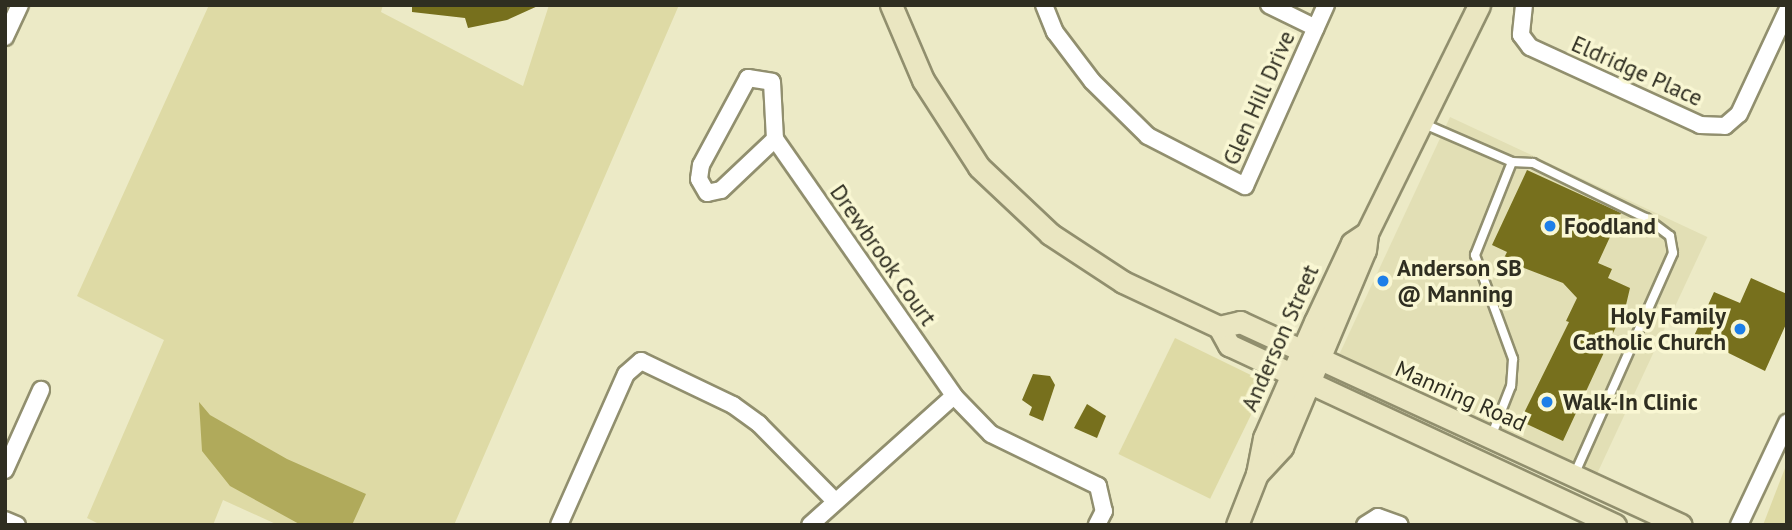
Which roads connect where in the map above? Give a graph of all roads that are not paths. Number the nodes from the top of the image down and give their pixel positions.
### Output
1 (20, 5) edge
2 (891, 5) edge
3 (1044, 5) edge
4 (1269, 5) edge
5 (1326, 5) edge
6 (1479, 5) edge
7 (1524, 5) edge
8 (1787, 11) edge
9 (1316, 28) junction
10 (5, 37) edge
11 (1420, 122) junction
12 (775, 139) junction
13 (1511, 162) junction
14 (1219, 327) junction
15 (1311, 355) junction
16 (1301, 379) junction
17 (41, 390) dead end
18 (954, 396) junction
19 (1787, 423) edge
20 (1490, 439) junction
21 (5, 470) edge
22 (1574, 475) junction
23 (835, 501) junction
24 (5, 520) edge
25 (17, 525) edge
26 (559, 525) edge
27 (810, 525) edge
28 (1097, 525) edge
29 (1237, 525) edge
30 (1365, 525) edge
31 (1400, 525) edge
32 (1615, 525) edge
33 (1681, 525) edge
34 (1739, 525) edge

1 - 10 street
2 - 14 main road, Manning Road
3 - 9 street, Glen Hill Drive
4 - 9 street
5 - 9 street, Glen Hill Drive
6 - 11 main road, Anderson Street
7 - 8 street, Eldridge Place
11 - 13 lane
11 - 15 main road, Anderson Street
12 - 12 street
12 - 18 street, Drewbrook Court
13 - 20 lane
13 - 22 lane
14 - 15 main road, Manning Road
14 - 16 main road, Manning Road
15 - 16 main road, Anderson Street
15 - 20 main road, Manning Road
16 - 29 main road, Anderson Street
16 - 32 main road, Manning Road
17 - 21 street
18 - 23 street
18 - 28 street, Drewbrook Court
19 - 34 street
20 - 22 main road, Manning Road
22 - 33 main road, Manning Road
23 - 26 street
23 - 27 street
24 - 25 street
30 - 31 street

